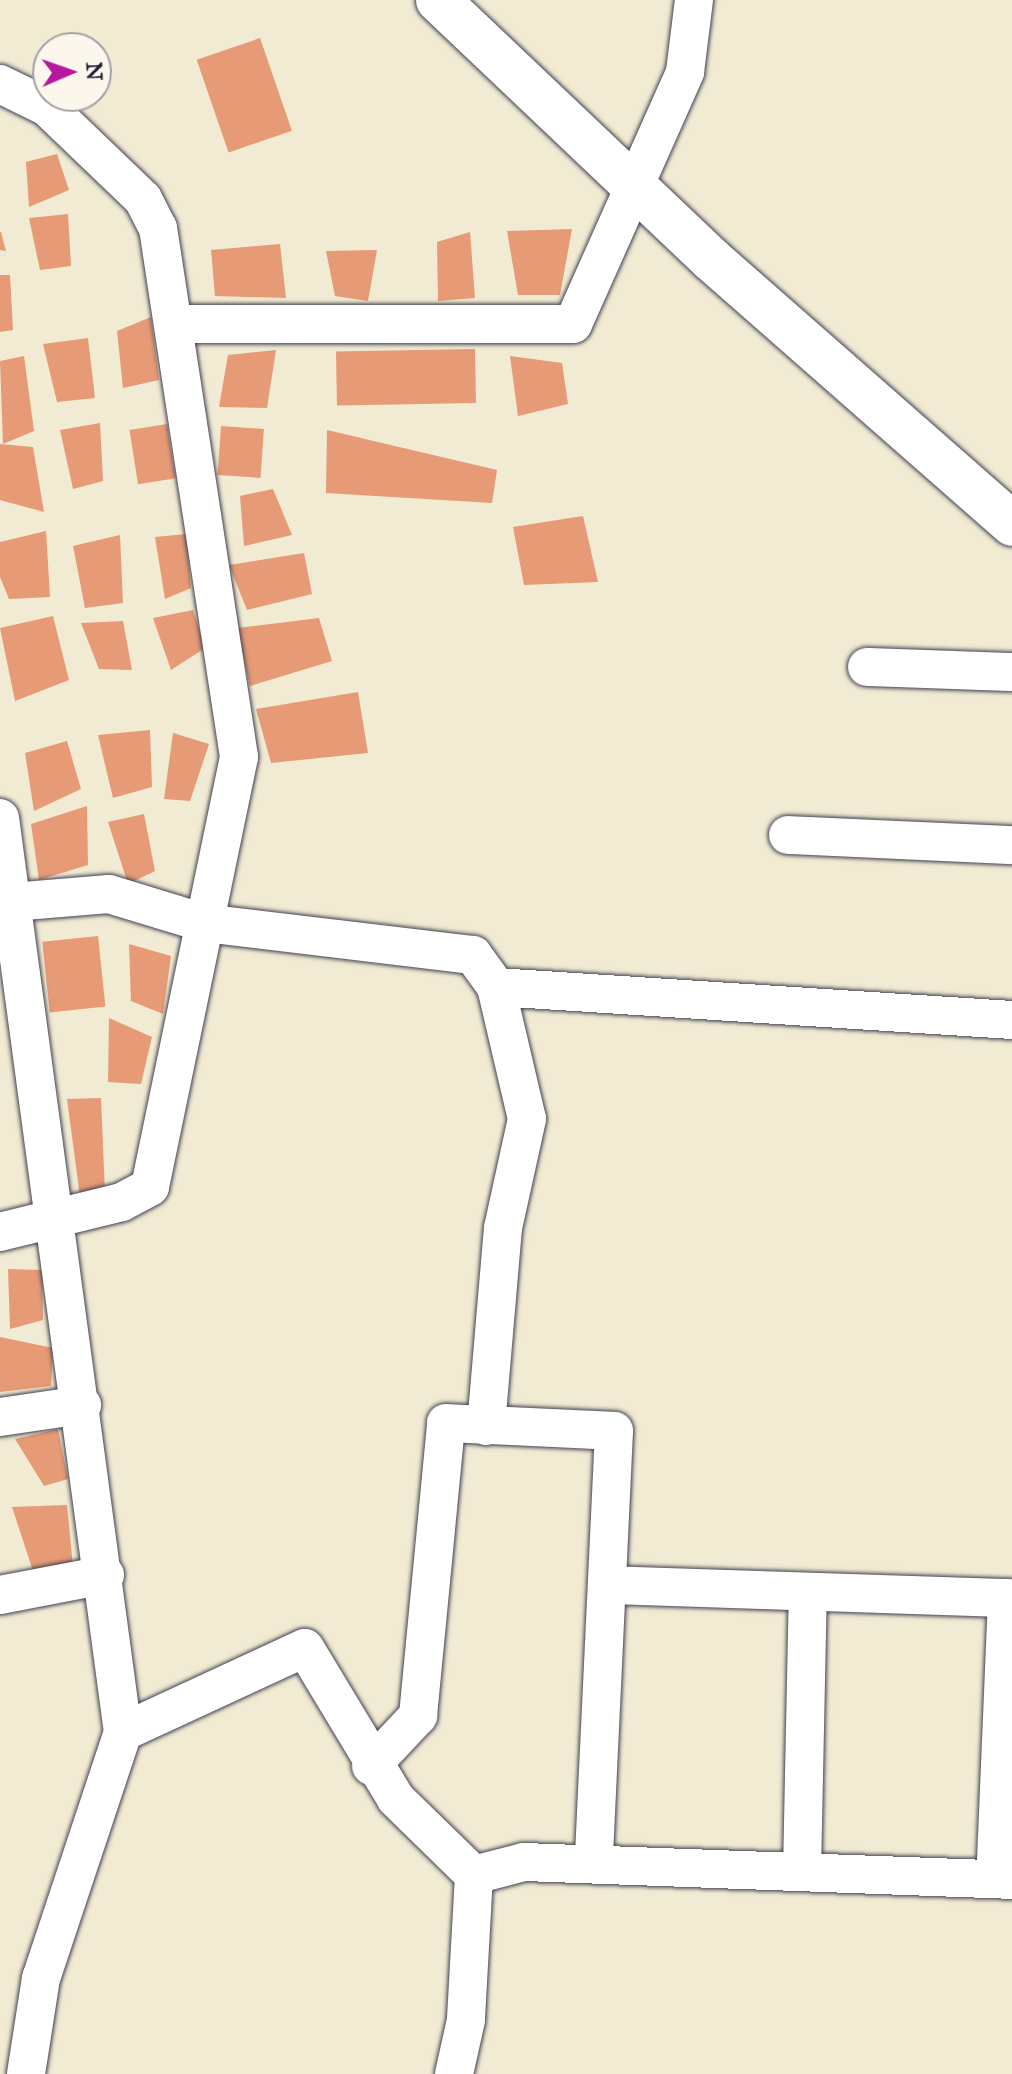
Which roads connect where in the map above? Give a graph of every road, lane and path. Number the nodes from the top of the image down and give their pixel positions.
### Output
1 (438, 0) edge
2 (694, 0) edge
3 (0, 84) edge
4 (635, 187) junction
5 (174, 324) junction
6 (1012, 524) edge
7 (867, 667) dead end
8 (1012, 672) edge
9 (0, 818) edge
10 (788, 835) dead end
11 (1012, 845) edge
12 (12, 902) junction
13 (204, 923) junction
14 (496, 987) junction
15 (1012, 1020) edge
16 (56, 1220) junction
17 (0, 1232) edge
18 (82, 1405) junction
19 (0, 1417) edge
20 (486, 1426) junction
21 (105, 1575) junction
22 (608, 1585) junction
23 (808, 1592) junction
24 (0, 1595) edge
25 (123, 1732) junction
26 (371, 1766) junction
27 (594, 1863) junction
28 (802, 1871) junction
29 (474, 1875) junction
30 (1003, 1879) edge
31 (26, 2074) edge
32 (454, 2074) edge

1 - 4 street
2 - 4 street
3 - 5 street
4 - 5 street
4 - 6 street
5 - 13 street
7 - 8 street
9 - 12 street
10 - 11 street
12 - 13 street
12 - 16 street
13 - 14 street
13 - 16 street
14 - 15 street
14 - 20 street
16 - 17 street
16 - 18 street
18 - 19 street
18 - 21 street
20 - 22 street
20 - 26 street
21 - 24 street
21 - 25 street
22 - 23 street
22 - 27 street
23 - 28 street
23 - 30 street
25 - 26 street
25 - 31 street
26 - 29 street
27 - 28 street
27 - 29 street
28 - 30 street
29 - 32 street

